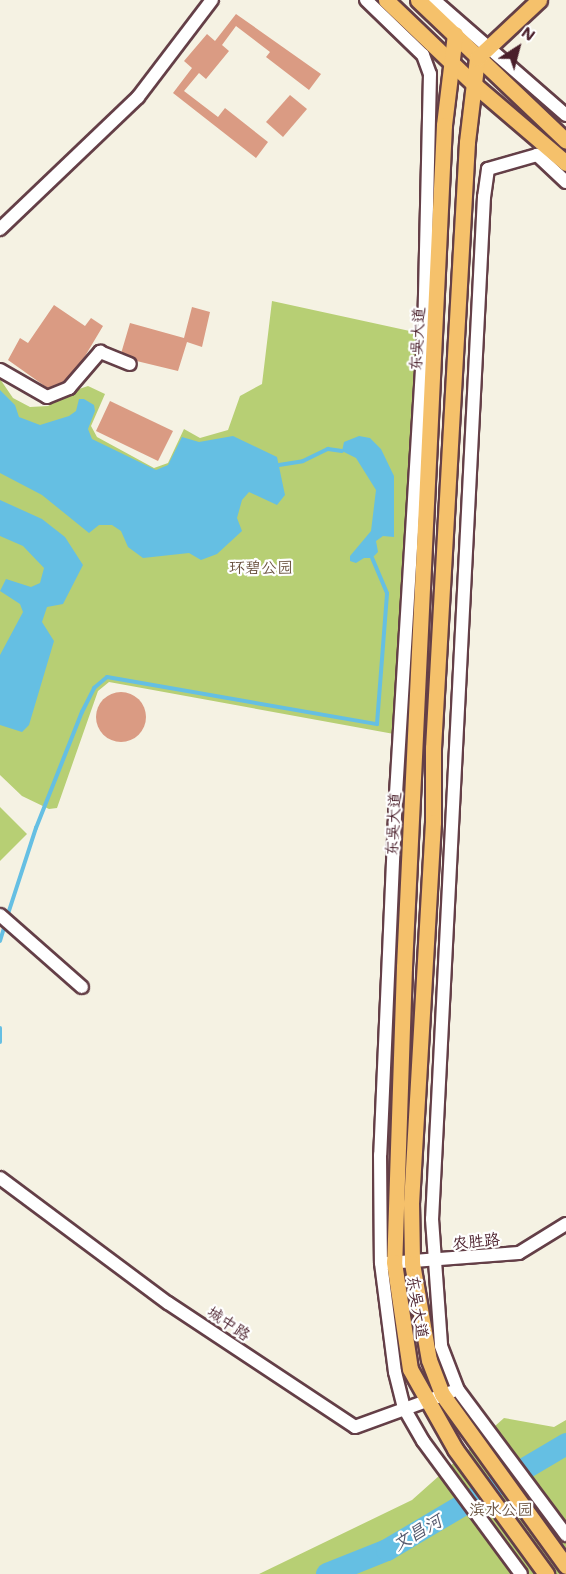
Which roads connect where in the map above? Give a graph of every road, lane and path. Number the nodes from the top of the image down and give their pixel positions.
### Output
1 (212, 0) edge
2 (366, 0) edge
3 (386, 0) edge
4 (418, 0) edge
5 (434, 0) edge
6 (539, 0) edge
7 (455, 34) junction
8 (482, 53) junction
9 (452, 61) junction
10 (477, 87) junction
11 (566, 116) edge
12 (566, 141) edge
13 (566, 163) edge
14 (566, 182) edge
15 (0, 229) edge
16 (130, 364) dead end
17 (0, 370) edge
18 (0, 915) edge
19 (82, 987) dead end
20 (0, 1178) edge
21 (566, 1224) edge
22 (433, 1262) junction
23 (388, 1263) junction
24 (412, 1263) junction
25 (459, 1390) junction
26 (442, 1394) junction
27 (425, 1400) junction
28 (404, 1408) junction
29 (566, 1535) edge
30 (566, 1566) edge
31 (521, 1574) edge
32 (546, 1574) edge

1 - 15 street
2 - 23 street
3 - 9 main road
4 - 7 main road
5 - 8 street
6 - 8 main road
7 - 8 main road
7 - 9 main road, 东吴大道
8 - 10 main road, 东吴大道
8 - 11 street
8 - 12 main road
9 - 10 main road
9 - 23 main road, 东吴大道
10 - 13 main road
10 - 24 main road, 东吴大道
14 - 22 street
16 - 17 street
18 - 19 street
20 - 28 street, 城中路
21 - 22 street, 农胜路
22 - 24 street, 农胜路
22 - 25 street
23 - 24 street, 农胜路
23 - 27 main road, 东吴大道
23 - 28 street
24 - 26 main road, 东吴大道
25 - 26 street, 城中路
25 - 29 street
26 - 27 street, 城中路
26 - 30 main road, 东吴大道
27 - 28 street, 城中路
27 - 32 main road, 东吴大道
28 - 31 street

